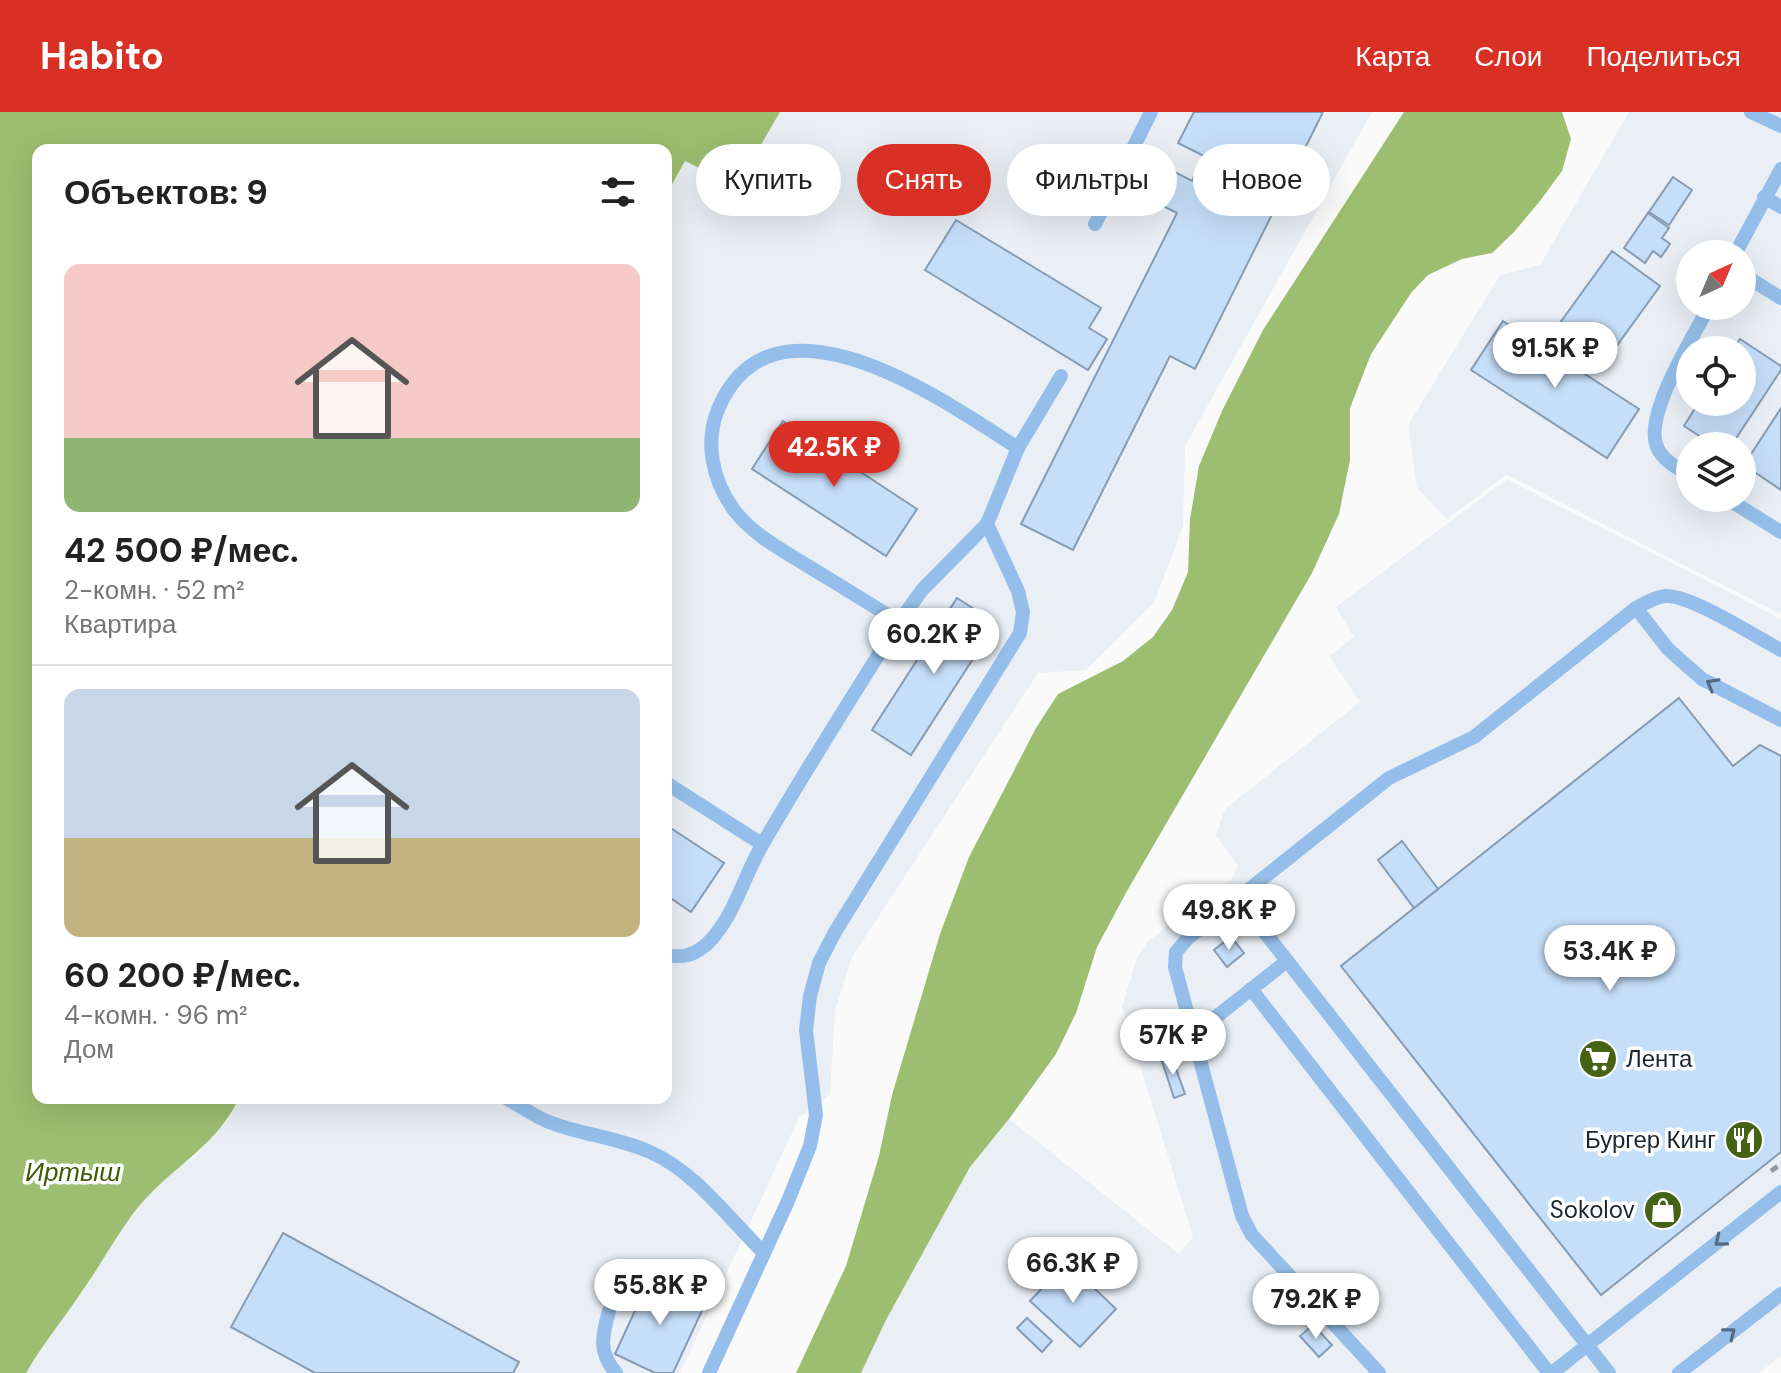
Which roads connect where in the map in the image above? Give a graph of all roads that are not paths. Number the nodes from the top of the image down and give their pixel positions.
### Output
1 (1151, 112) edge
2 (1751, 112) edge
3 (1781, 126) edge
4 (1781, 169) edge
5 (1764, 197) junction
6 (1781, 207) edge
7 (1095, 224) dead end
8 (1742, 240) edge
9 (1756, 283) edge
10 (1781, 298) edge
11 (1702, 320) edge
12 (1061, 376) dead end
13 (1018, 448) junction
14 (1676, 466) edge
15 (1749, 512) edge
16 (987, 524) junction
17 (1781, 532) edge
18 (1636, 608) junction
19 (899, 622) junction
20 (1781, 650) edge
21 (1781, 720) edge
22 (672, 787) edge
23 (762, 844) junction
24 (1238, 898) junction
25 (672, 955) edge
26 (1287, 961) junction
27 (1251, 989) junction
28 (1193, 1035) junction
29 (517, 1104) edge
30 (1781, 1192) edge
31 (764, 1253) junction
32 (1781, 1294) edge
33 (609, 1311) dead end
34 (1588, 1346) junction
35 (616, 1373) edge
36 (709, 1373) edge
37 (1379, 1373) edge
38 (1550, 1373) edge
39 (1609, 1373) edge
40 (1679, 1373) edge

1 - 7 lane
2 - 3 lane
4 - 5 lane
5 - 6 lane
5 - 8 lane
9 - 10 lane
11 - 14 lane
12 - 13 lane
13 - 16 lane
13 - 19 lane
15 - 17 lane
16 - 19 lane
16 - 31 lane
18 - 20 lane
21 -> 18 lane
18 - 24 lane
19 - 23 lane
22 - 23 lane
23 - 25 lane
24 - 26 lane
24 - 28 lane
26 - 27 lane
26 - 34 lane
27 - 28 lane
27 - 38 lane
28 - 37 lane
29 - 31 lane
30 -> 34 lane
31 - 36 lane
40 -> 32 lane
33 - 35 lane
34 - 38 lane
34 - 39 lane

